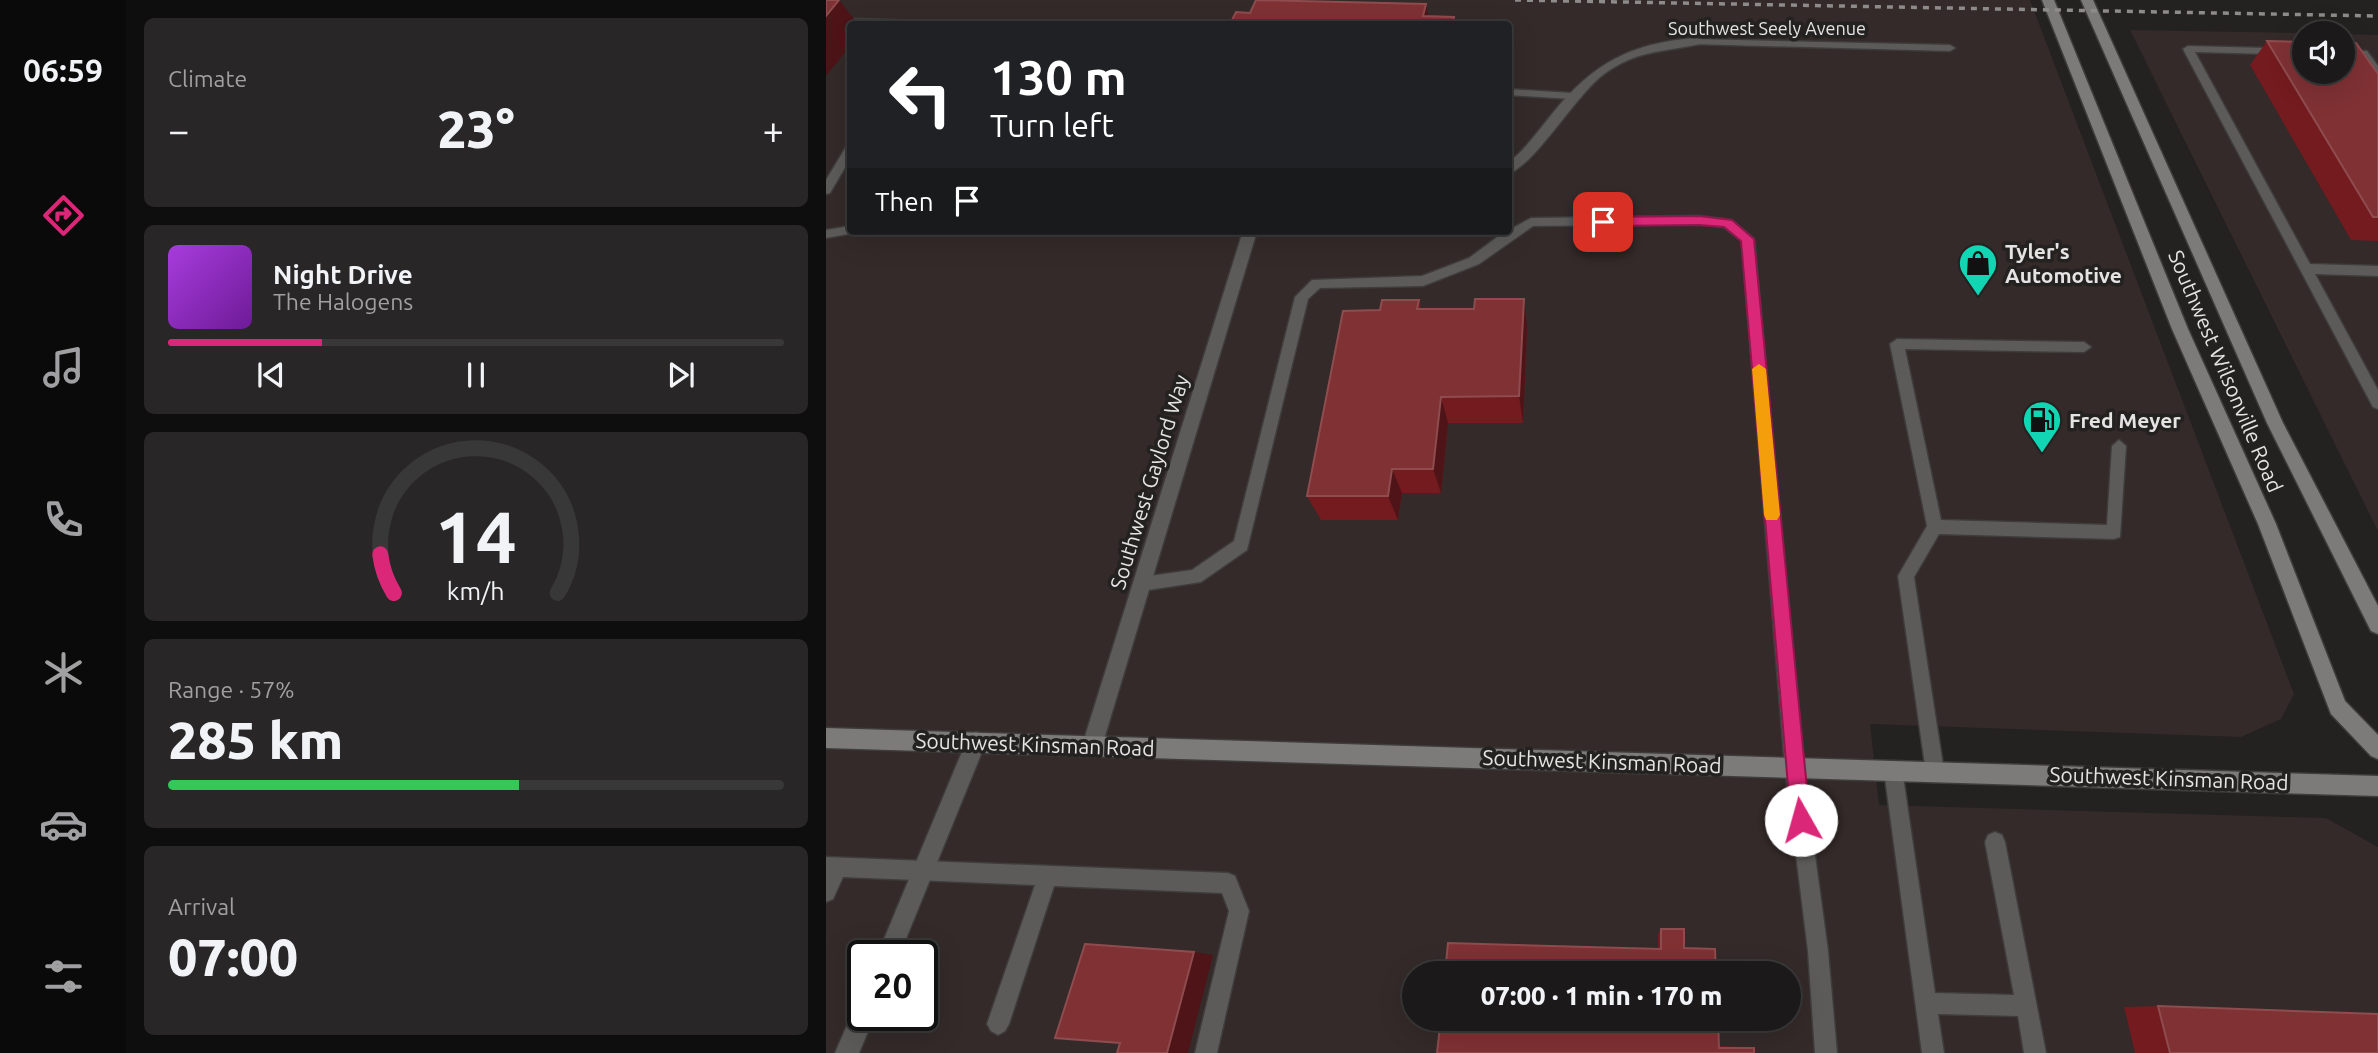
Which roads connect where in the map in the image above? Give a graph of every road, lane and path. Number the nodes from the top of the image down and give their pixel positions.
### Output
1 (2048, 0) edge
2 (2087, 0) edge
3 (826, 21) edge
4 (847, 22) edge
5 (1696, 42) joint
6 (1950, 48) dead end
7 (2292, 52) edge
8 (2355, 53) edge
9 (2363, 53) junction
10 (2378, 54) edge
11 (2378, 74) edge
12 (1512, 92) edge
13 (1572, 96) junction
14 (847, 155) edge
15 (1512, 167) edge
16 (826, 190) edge
17 (847, 230) edge
18 (1512, 233) edge
19 (826, 234) edge
20 (1249, 235) edge
21 (1509, 235) edge
22 (2306, 269) junction
23 (2378, 271) edge
24 (2084, 347) dead end
25 (2378, 403) edge
26 (2119, 446) dead end
27 (1935, 527) junction
28 (1142, 584) junction
29 (2378, 625) edge
30 (826, 738) edge
31 (976, 742) junction
32 (1092, 746) junction
33 (2378, 749) edge
34 (1794, 767) junction
35 (1893, 770) junction
36 (1936, 772) junction
37 (2378, 786) edge
38 (1995, 842) dead end
39 (832, 868) edge
40 (923, 870) junction
41 (1048, 876) junction
42 (826, 892) edge
43 (895, 940) edge
44 (1926, 1003) junction
45 (2026, 1006) junction
46 (998, 1024) dead end
47 (857, 1031) edge
48 (848, 1053) edge
49 (1206, 1053) edge
50 (1825, 1053) edge
51 (1933, 1053) edge
52 (2035, 1053) edge

1 - 33 main road, Southwest Wilsonville Road
2 - 29 main road, Southwest Wilsonville Road
3 - 4 lane
5 - 6 lane, Southwest Seely Avenue
5 - 13 street, Southwest Seely Avenue
7 - 22 lane
8 - 9 lane
9 - 10 lane
9 - 11 lane
12 - 13 lane
13 - 15 street, Southwest Seely Avenue
14 - 16 lane
17 - 19 lane
18 - 34 lane
20 - 28 street, Southwest Gaylord Way
21 - 28 lane
22 - 23 lane
22 - 25 lane
24 - 27 lane
26 - 27 lane
27 - 36 lane
28 - 32 street, Southwest Gaylord Way
30 - 31 main road, Southwest Kinsman Road
31 - 32 main road, Southwest Kinsman Road
31 - 40 street
32 - 34 main road, Southwest Kinsman Road
34 - 35 main road, Southwest Kinsman Road
34 - 50 lane
35 - 36 main road, Southwest Kinsman Road
35 - 44 lane
36 - 37 main road, Southwest Kinsman Road
38 - 45 lane
39 - 40 lane
39 - 42 lane
40 - 41 lane
40 - 43 street
41 - 46 lane
41 - 49 lane
44 - 45 lane
44 - 51 lane
45 - 52 lane
47 - 48 street

